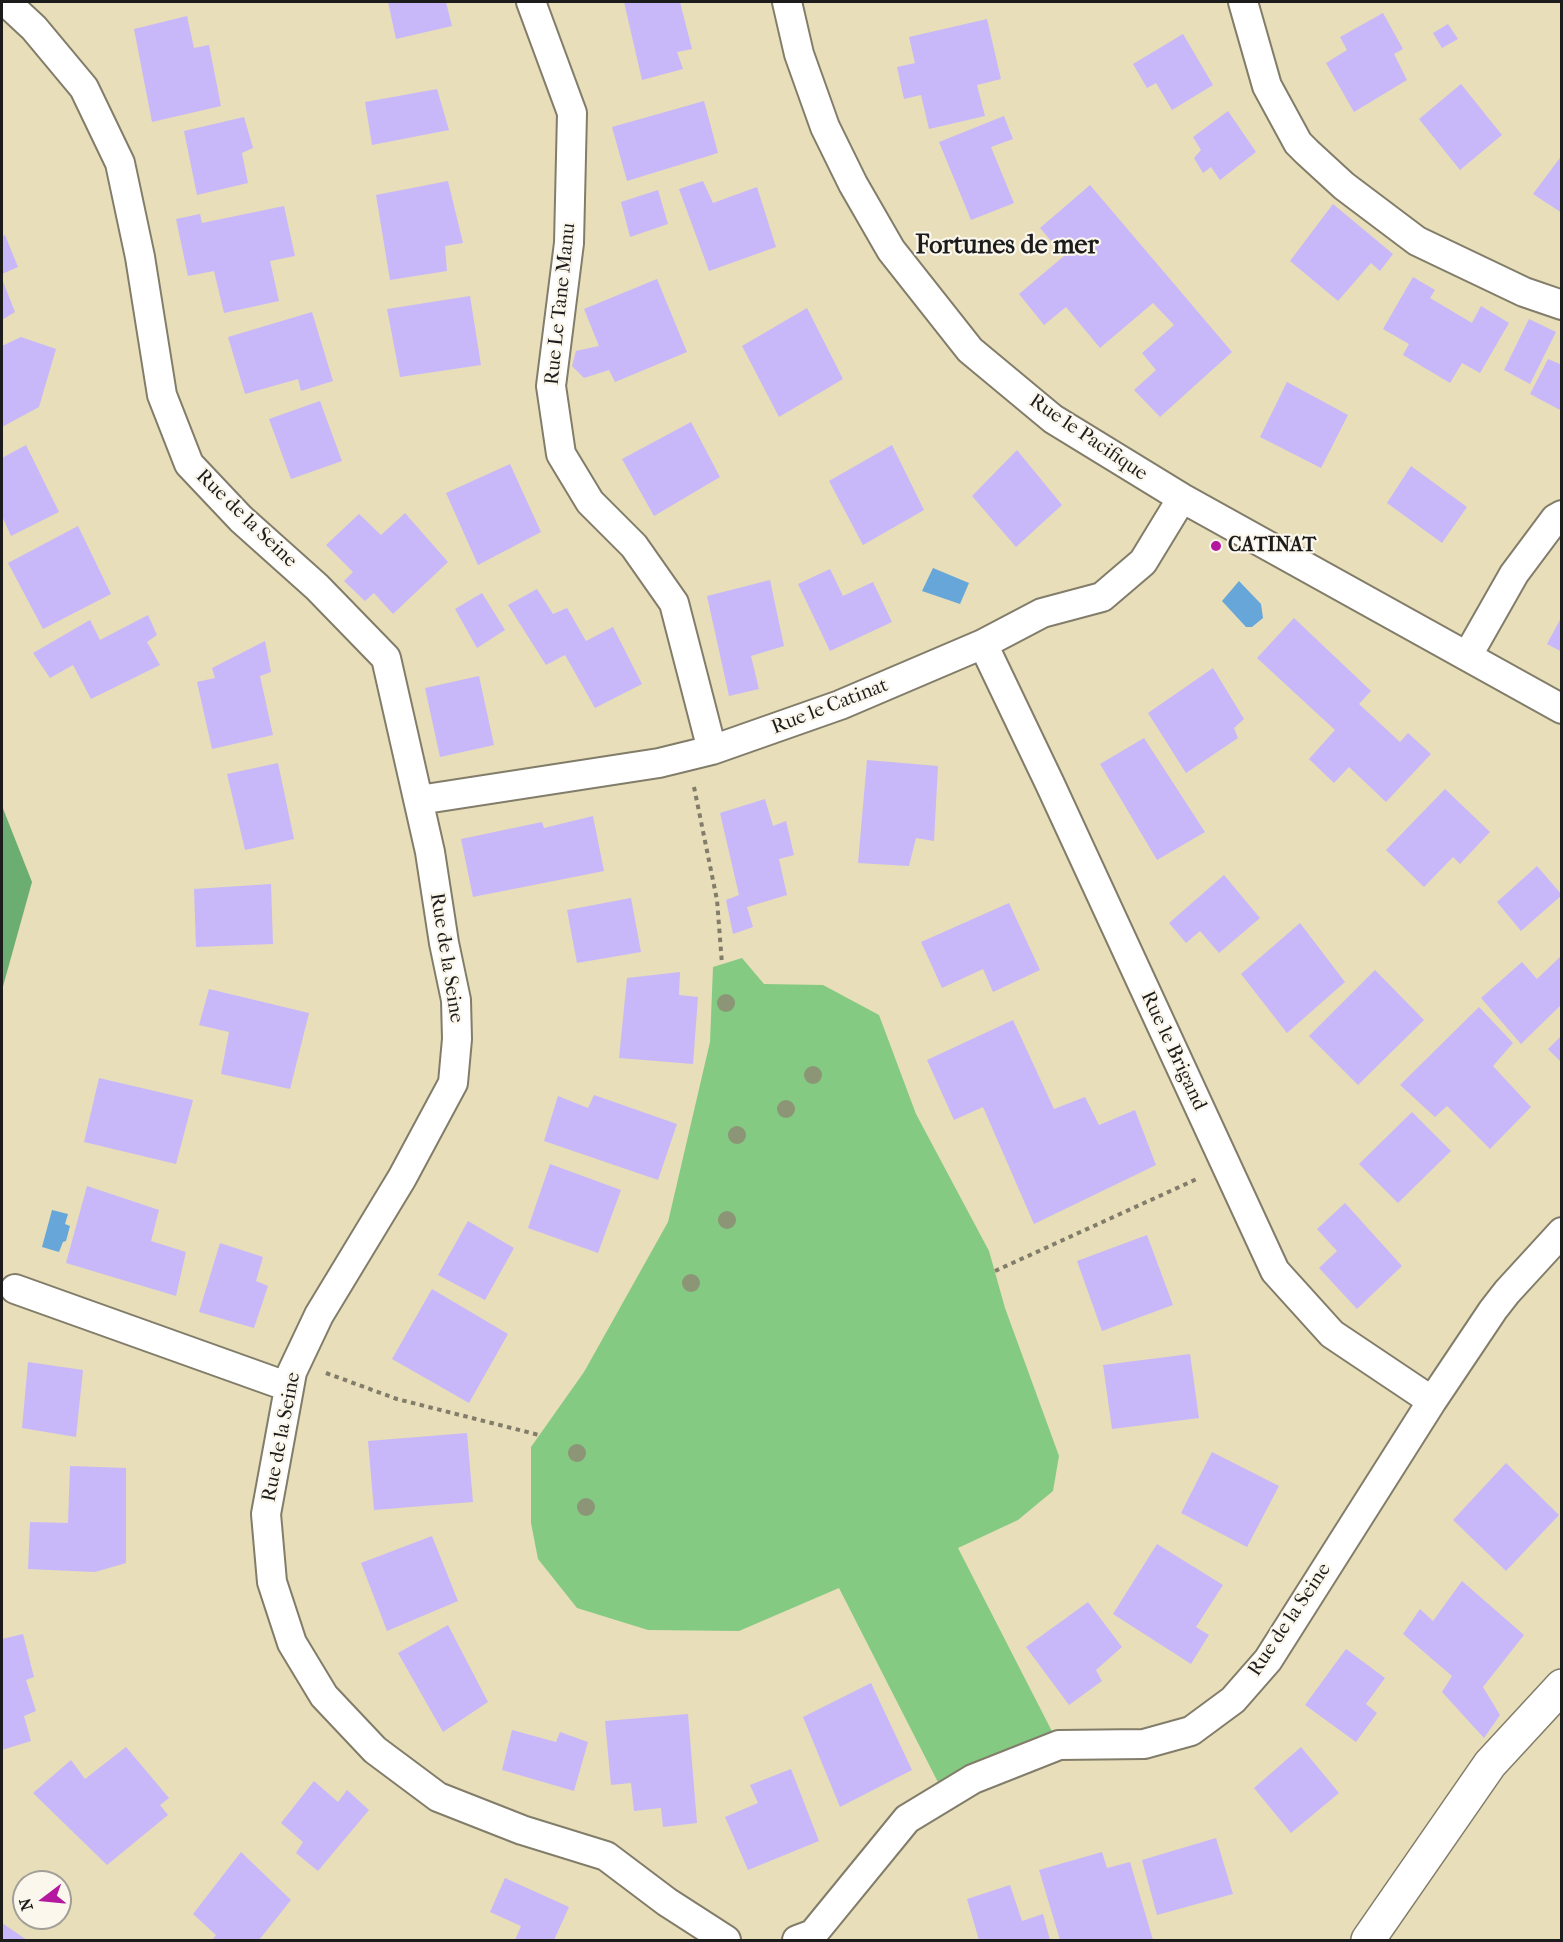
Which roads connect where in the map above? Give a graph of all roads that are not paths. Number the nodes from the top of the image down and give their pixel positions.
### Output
1 (6, 2) edge
2 (531, 2) edge
3 (787, 2) edge
4 (1243, 2) edge
5 (1562, 305) edge
6 (1182, 498) junction
7 (1562, 515) edge
8 (983, 644) junction
9 (1467, 655) junction
10 (1562, 709) edge
11 (700, 753) junction
12 (419, 800) junction
13 (1562, 1232) edge
14 (15, 1289) dead end
15 (293, 1375) junction
16 (1432, 1401) junction
17 (1562, 1686) edge
18 (726, 1941) edge
19 (797, 1941) edge
20 (1368, 1941) edge

1 - 12 street, Rue de la Seine
2 - 11 street, Rue Le Tane Manu
3 - 6 street, Rue le Pacifique
4 - 5 street
6 - 8 street, Rue le Catinat
6 - 9 street, Rue le Pacifique
7 - 9 street
8 - 11 street, Rue le Catinat
8 - 16 street, Rue le Brigand
9 - 10 street, Rue le Pacifique
11 - 12 street, Rue le Catinat
12 - 15 street, Rue de la Seine
13 - 16 street, Rue de la Seine
14 - 15 street
15 - 18 street, Rue de la Seine
16 - 19 street, Rue de la Seine
17 - 20 street

